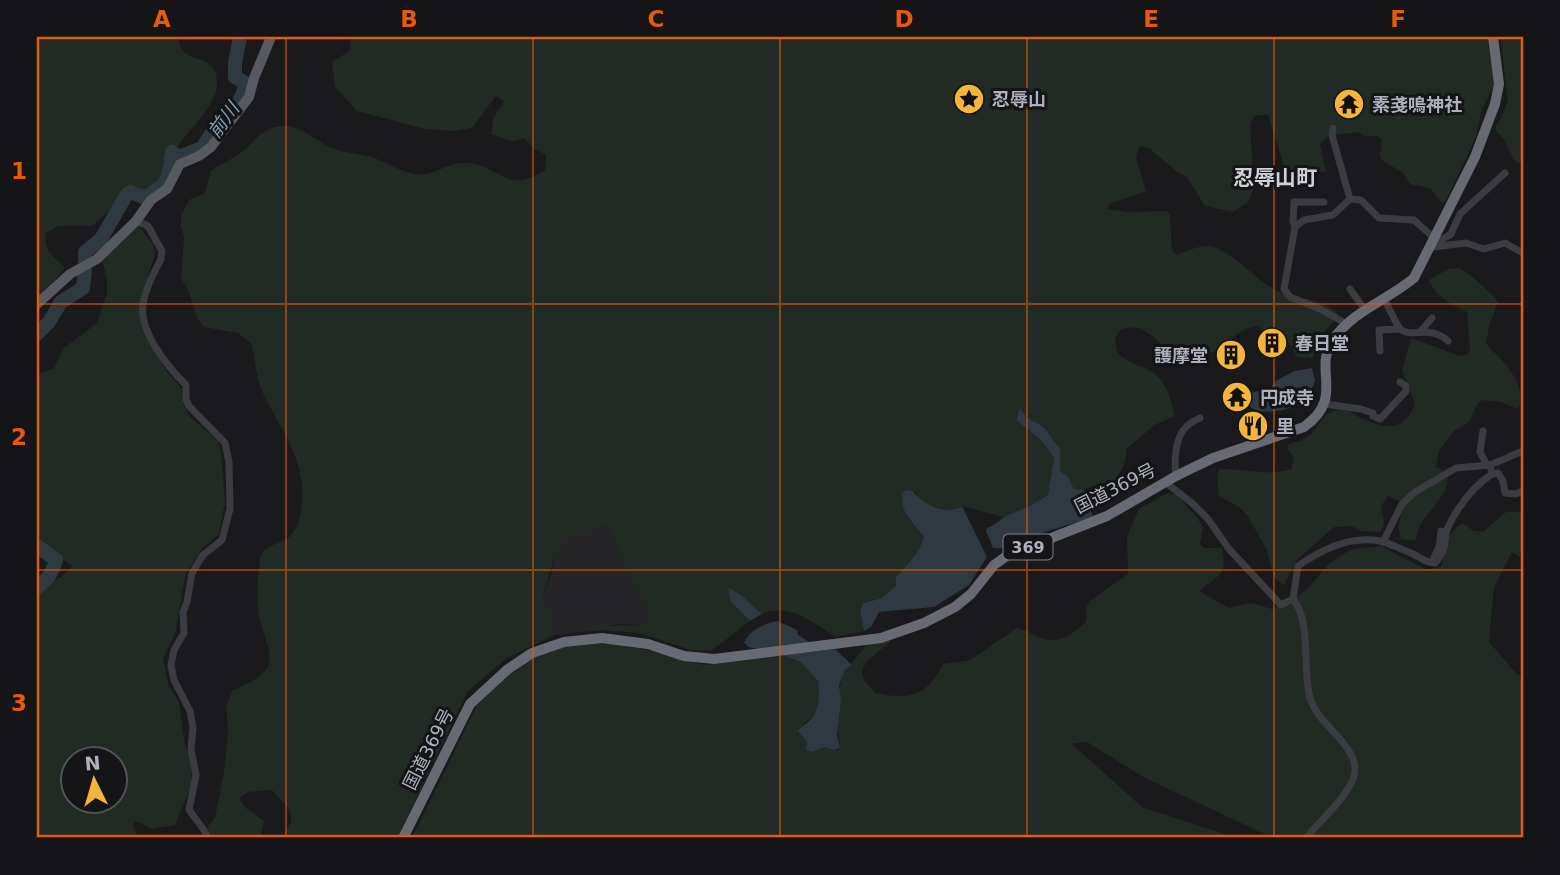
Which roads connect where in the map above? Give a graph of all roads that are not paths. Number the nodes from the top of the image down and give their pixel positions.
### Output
1 (271, 37) edge
2 (1493, 37) edge
3 (1333, 128) dead end
4 (1505, 173) dead end
5 (1350, 199) junction
6 (1324, 202) dead end
7 (136, 221) junction
8 (1295, 227) junction
9 (1432, 242) junction
10 (1522, 250) edge
11 (1350, 289) dead end
12 (1384, 299) junction
13 (37, 304) edge
14 (1365, 310) junction
15 (1432, 318) dead end
16 (1345, 323) junction
17 (1400, 329) junction
18 (1419, 332) junction
19 (1448, 341) dead end
20 (1380, 351) dead end
21 (1400, 382) dead end
22 (1325, 404) junction
23 (1200, 418) dead end
24 (1483, 431) dead end
25 (1472, 448) dead end
26 (1523, 450) edge
27 (1480, 452) junction
28 (1488, 465) junction
29 (1492, 474) junction
30 (1176, 476) junction
31 (1165, 482) junction
32 (1523, 491) edge
33 (1441, 531) dead end
34 (1382, 542) junction
35 (1431, 563) junction
36 (1293, 599) junction
37 (208, 838) edge
38 (403, 838) edge
39 (1306, 838) edge

1 - 7 main road
2 - 9 highway
3 - 5 street
4 - 9 street
5 - 8 street
5 - 9 street
6 - 8 street
7 - 13 main road
7 - 37 street
8 - 16 street
9 - 10 street
9 - 12 highway
11 - 14 street
12 - 14 highway
12 - 17 street
14 - 16 highway
15 - 18 street
16 - 22 highway
17 - 18 street
17 - 20 street
18 - 19 street
21 - 22 street
22 - 30 highway, 国道369号 / 369
23 - 30 street
24 - 27 street
25 - 27 street
26 - 28 street
27 - 28 street
28 - 29 street
28 - 34 street
29 - 32 street
29 - 35 street
30 - 31 highway, 国道369号 / 369
31 - 36 street
31 - 38 highway, 国道369号 / 369
33 - 35 street
34 - 35 street
34 - 36 street
36 - 39 street

